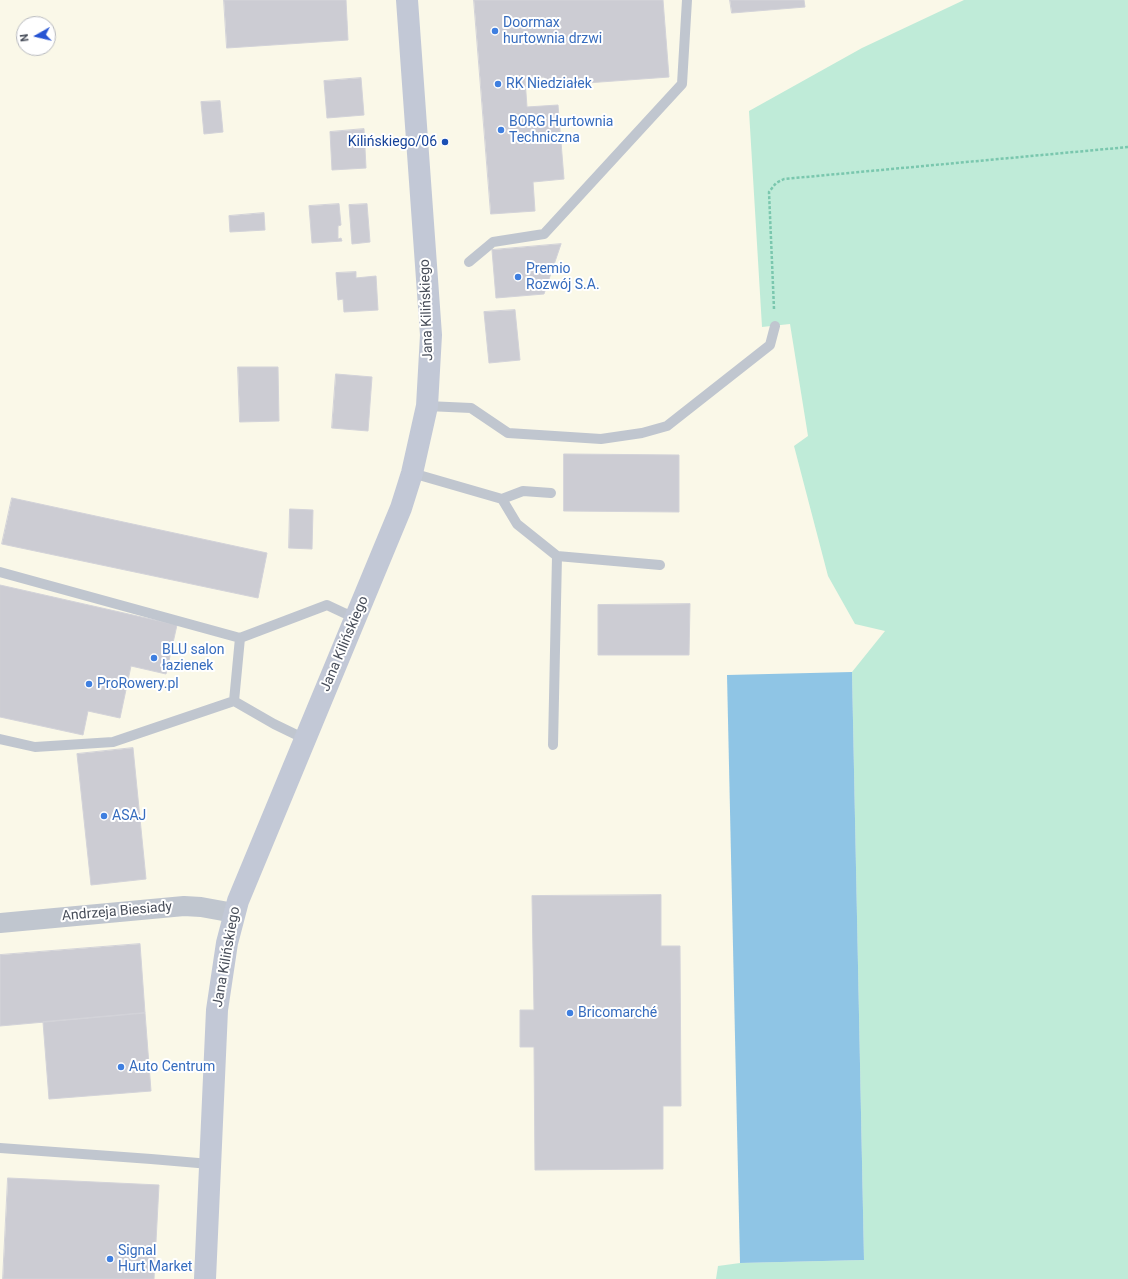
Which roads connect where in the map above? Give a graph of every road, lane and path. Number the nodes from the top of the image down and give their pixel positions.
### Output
1 (407, 0) edge
2 (687, 0) edge
3 (1128, 147) edge
4 (469, 262) dead end
5 (775, 326) joint
6 (427, 406) junction
7 (412, 474) junction
8 (551, 492) dead end
9 (502, 499) junction
10 (557, 556) junction
11 (660, 565) dead end
12 (0, 572) edge
13 (356, 617) junction
14 (240, 638) junction
15 (234, 701) junction
16 (0, 739) edge
17 (305, 739) junction
18 (553, 745) dead end
19 (234, 913) junction
20 (0, 923) edge
21 (0, 1148) edge
22 (210, 1164) junction
23 (204, 1279) edge

1 - 6 street, Jana Kilińskiego
2 - 4 lane
3 - 5 path
5 - 6 lane
6 - 7 street, Jana Kilińskiego
7 - 9 lane
7 - 13 street, Jana Kilińskiego
8 - 9 lane
9 - 10 lane
10 - 11 lane
10 - 18 lane
12 - 14 lane
13 - 14 lane
13 - 17 street, Jana Kilińskiego
14 - 15 lane
15 - 16 lane
15 - 17 lane
17 - 19 street, Jana Kilińskiego
19 - 20 street, Andrzeja Biesiady
19 - 22 street, Jana Kilińskiego
21 - 22 lane
22 - 23 street, Jana Kilińskiego

